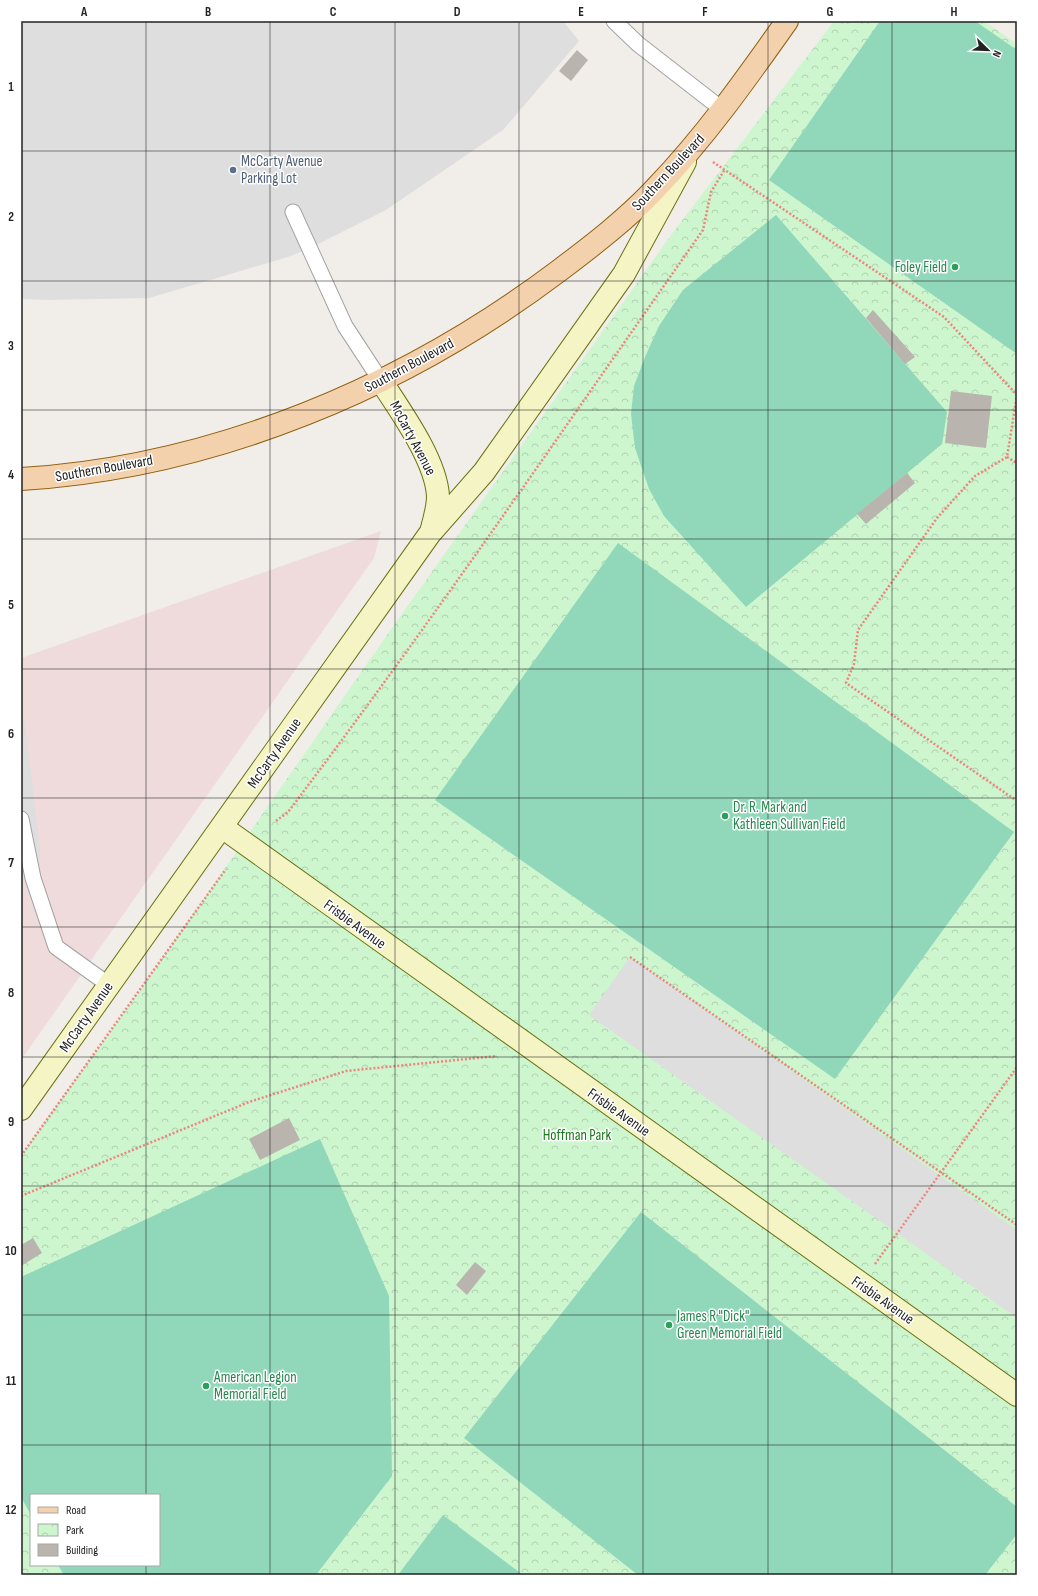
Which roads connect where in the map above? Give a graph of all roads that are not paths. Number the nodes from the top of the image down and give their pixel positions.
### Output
1 (614, 21) edge
2 (788, 21) edge
3 (723, 110) junction
4 (693, 148) junction
5 (293, 212) dead end
6 (381, 381) junction
7 (21, 479) edge
8 (431, 532) junction
9 (21, 821) edge
10 (222, 827) junction
11 (109, 985) junction
12 (21, 1109) edge
13 (1017, 1395) edge

1 - 3 lane
2 - 3 main road
3 - 4 main road, Southern Boulevard
4 - 6 main road, Southern Boulevard
4 - 8 street
5 - 6 lane
6 - 7 main road, Southern Boulevard
6 - 8 street, McCarty Avenue
8 - 10 street, McCarty Avenue
9 - 11 lane
10 - 11 street, McCarty Avenue
10 - 13 street, Frisbie Avenue
11 - 12 street, McCarty Avenue

